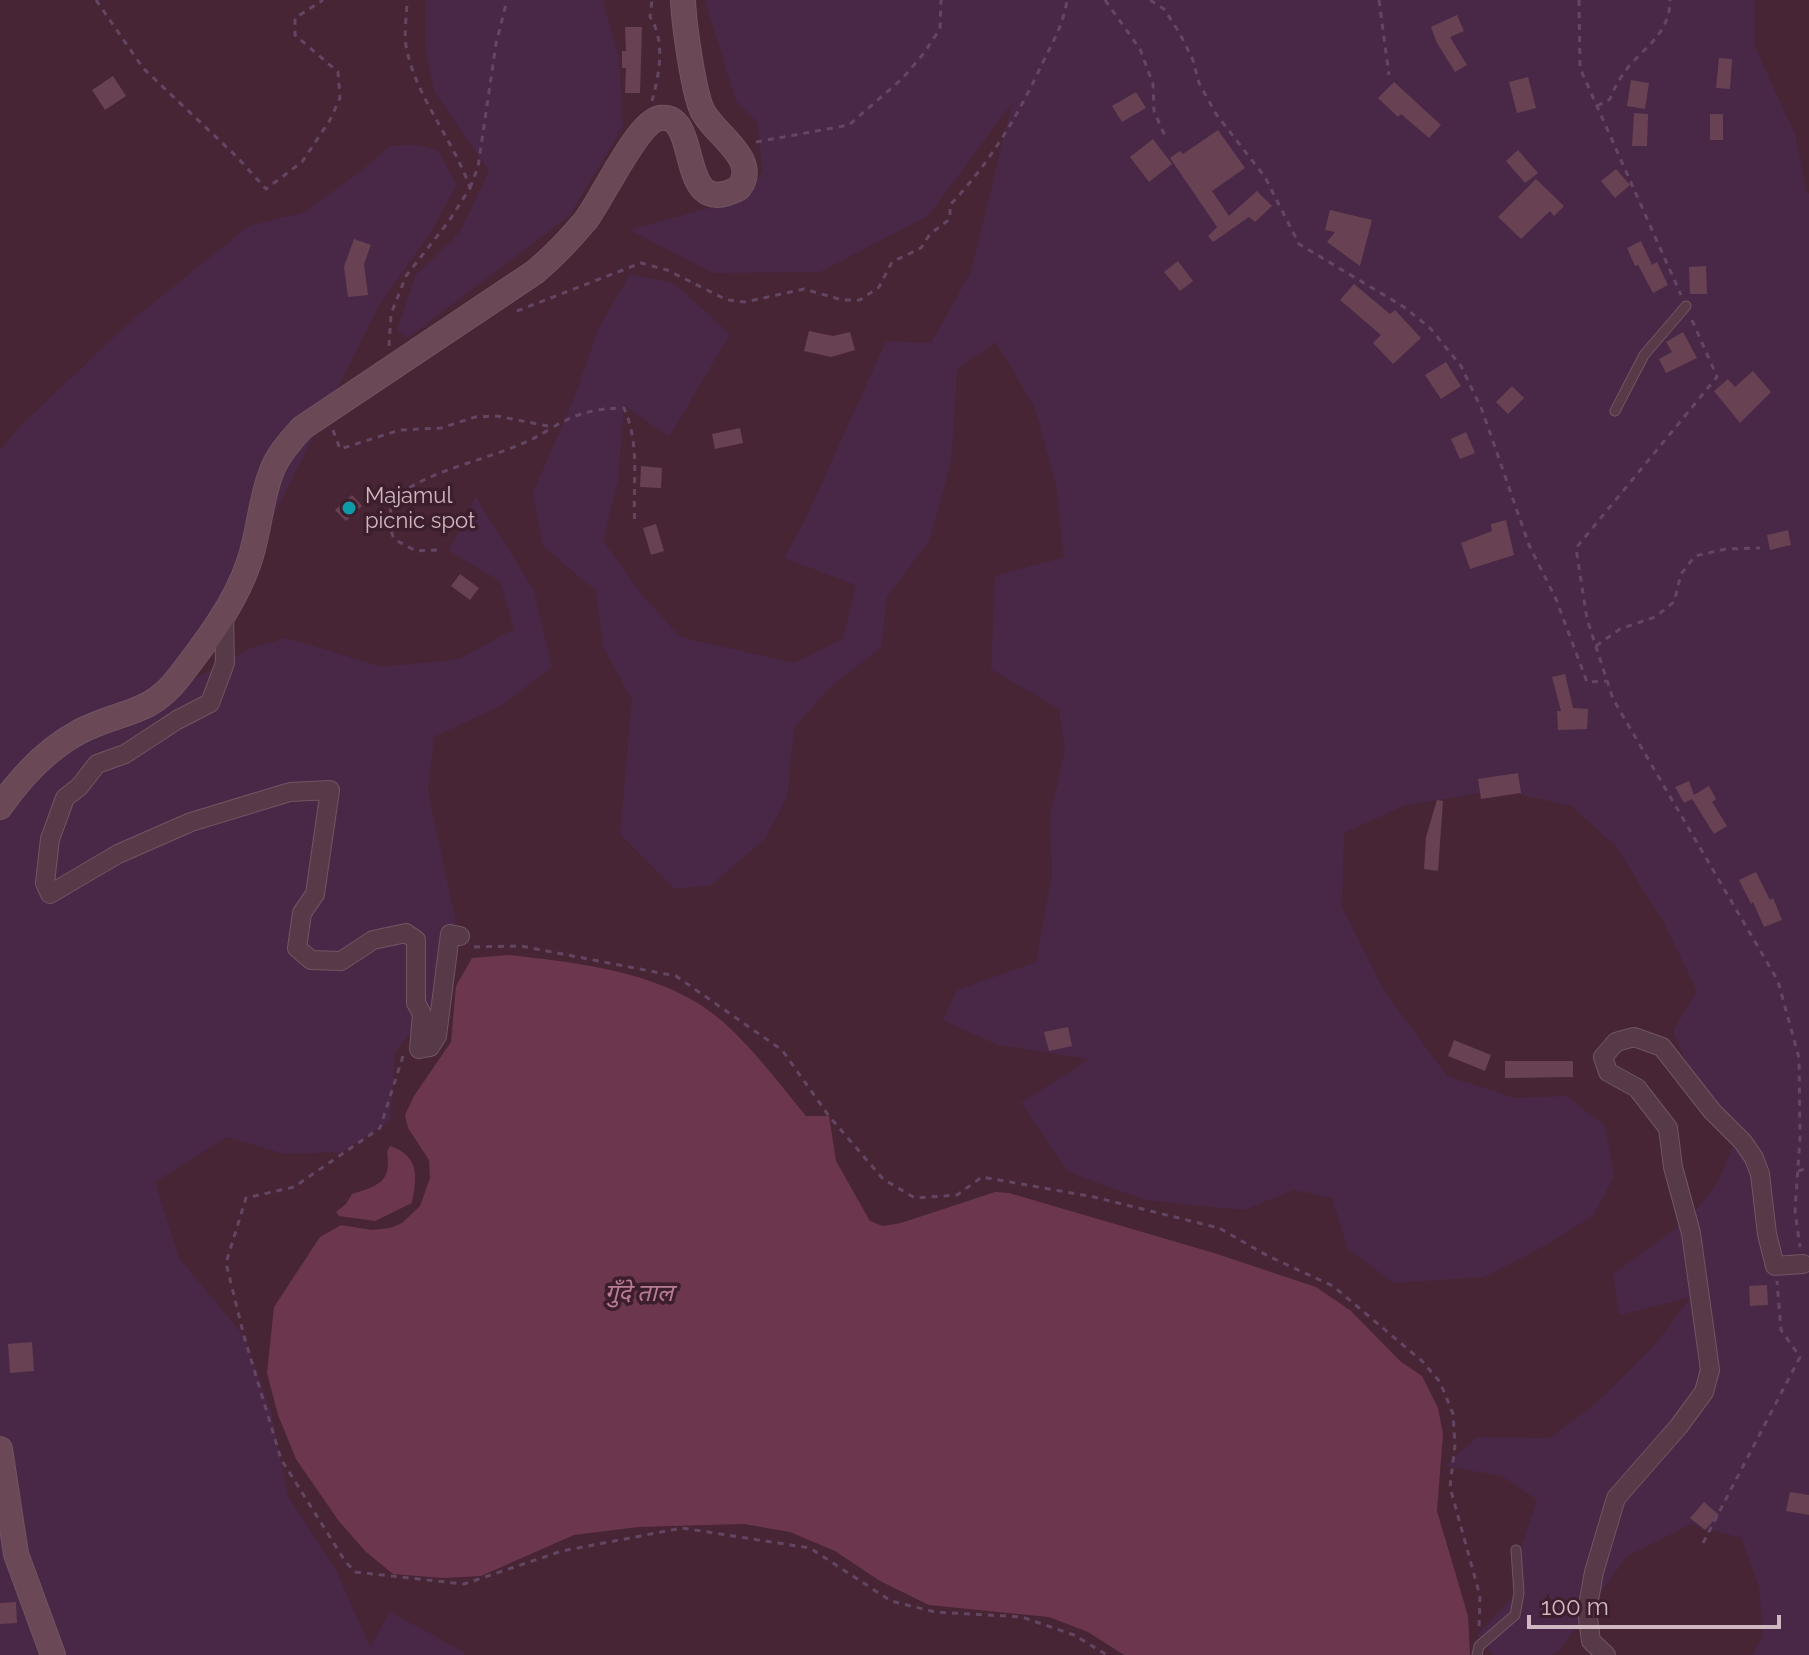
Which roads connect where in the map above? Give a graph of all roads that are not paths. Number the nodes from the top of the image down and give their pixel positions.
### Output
1 (683, 0) edge
2 (1686, 306) road end
3 (1615, 411) dead end
4 (224, 614) junction
5 (0, 807) edge
6 (462, 942) road end
7 (1803, 1264) road end
8 (0, 1449) edge
9 (1516, 1550) dead end
10 (1478, 1650) edge
11 (53, 1655) edge
12 (1606, 1655) edge

1 - 4 main road
2 - 3 lane
4 - 5 main road
4 - 6 street
7 - 12 street
8 - 11 main road
9 - 10 lane

